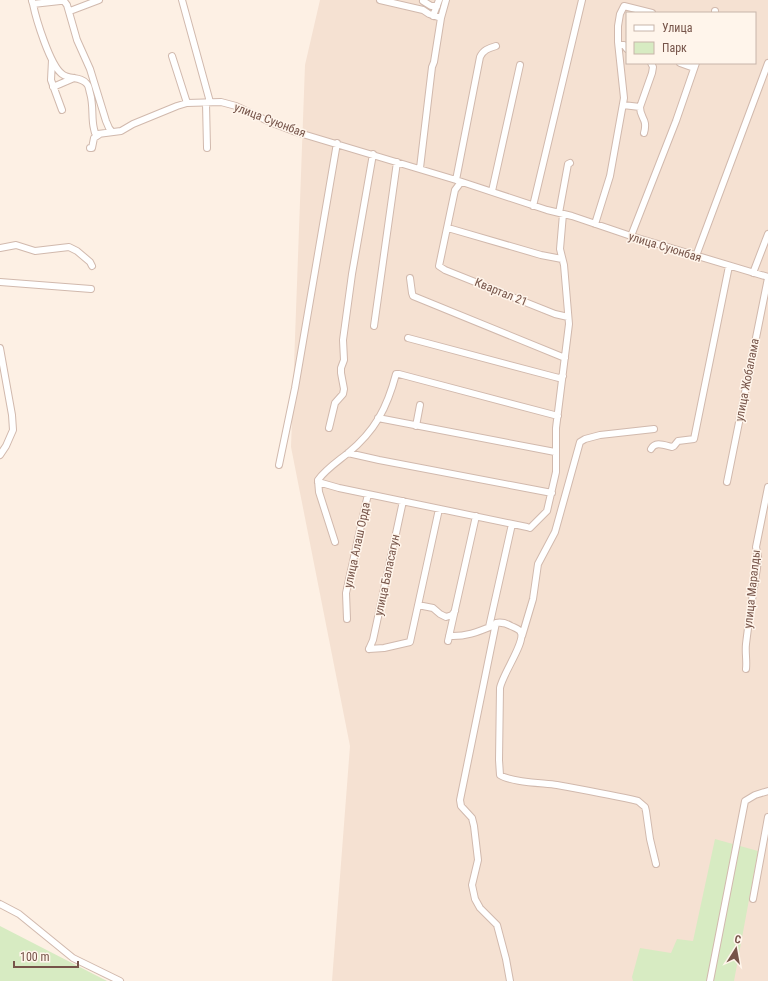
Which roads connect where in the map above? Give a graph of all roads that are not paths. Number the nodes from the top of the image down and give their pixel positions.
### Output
1 (100, 0) edge
2 (182, 0) edge
3 (381, 0) edge
4 (446, 0) edge
5 (582, 0) edge
6 (424, 1) edge
7 (33, 2) edge
8 (438, 3) edge
9 (414, 8) junction
10 (70, 11) junction
11 (648, 12) edge
12 (433, 16) junction
13 (441, 18) junction
14 (619, 44) junction
15 (496, 46) dead end
16 (626, 48) edge
17 (172, 56) dead end
18 (52, 60) junction
19 (768, 63) edge
20 (651, 64) edge
21 (520, 65) dead end
22 (695, 65) edge
23 (74, 78) junction
24 (53, 87) junction
25 (208, 102) junction
26 (187, 103) junction
27 (623, 105) junction
28 (640, 107) junction
29 (62, 110) dead end
30 (112, 132) junction
31 (644, 133) dead end
32 (100, 134) junction
33 (337, 143) junction
34 (90, 148) dead end
35 (208, 148) dead end
36 (373, 154) junction
37 (397, 162) junction
38 (570, 163) dead end
39 (420, 168) junction
40 (459, 181) junction
41 (492, 192) junction
42 (533, 206) junction
43 (561, 214) junction
44 (595, 224) junction
45 (448, 228) junction
46 (768, 234) edge
47 (631, 236) junction
48 (0, 248) edge
49 (696, 256) junction
50 (562, 259) junction
51 (92, 266) dead end
52 (729, 266) junction
53 (753, 273) junction
54 (768, 277) edge
55 (410, 278) dead end
56 (0, 282) edge
57 (91, 289) dead end
58 (568, 317) junction
59 (374, 326) dead end
60 (408, 338) dead end
61 (0, 348) edge
62 (565, 358) junction
63 (563, 376) junction
64 (420, 405) dead end
65 (419, 413) junction
66 (558, 416) junction
67 (378, 418) junction
68 (416, 426) junction
69 (329, 428) dead end
70 (424, 428) junction
71 (654, 429) dead end
72 (651, 449) dead end
73 (556, 452) junction
74 (348, 453) junction
75 (0, 455) edge
76 (279, 465) dead end
77 (318, 482) junction
78 (726, 482) dead end
79 (768, 486) edge
80 (552, 493) junction
81 (368, 494) junction
82 (402, 501) junction
83 (439, 509) junction
84 (476, 516) junction
85 (512, 524) junction
86 (335, 542) dead end
87 (418, 605) junction
88 (455, 611) junction
89 (527, 618) junction
90 (347, 619) dead end
91 (496, 624) junction
92 (511, 626) junction
93 (489, 627) junction
94 (522, 636) junction
95 (746, 669) dead end
96 (768, 791) edge
97 (768, 817) edge
98 (765, 849) edge
99 (656, 864) dead end
100 (753, 899) dead end
101 (0, 904) edge
102 (120, 981) edge
103 (510, 981) edge
104 (710, 981) edge

1 - 10 street
2 - 25 street
3 - 9 street
4 - 13 street
5 - 42 street
6 - 8 street
6 - 9 street
7 - 10 street
7 - 18 street
8 - 12 street
9 - 12 street
10 - 30 street
11 - 14 street
12 - 13 street
13 - 39 street
14 - 16 street
14 - 27 street
15 - 40 street
17 - 26 street
18 - 23 street
18 - 24 street
19 - 49 street
20 - 28 street
21 - 41 street
22 - 47 street
23 - 24 street
23 - 32 street
24 - 29 street
25 - 26 street, улица Суюнбая
25 - 33 street, улица Суюнбая
25 - 35 street
26 - 30 street, улица Суюнбая
27 - 28 street
27 - 44 street
28 - 31 street
30 - 32 street
32 - 34 street
33 - 36 street, улица Суюнбая
33 - 76 street
36 - 37 street, улица Суюнбая
36 - 69 street
37 - 39 street, улица Суюнбая
37 - 59 street
38 - 43 street
39 - 40 street, улица Суюнбая
40 - 41 street, улица Суюнбая
40 - 45 street
41 - 42 street, улица Суюнбая
42 - 43 street, улица Суюнбая
43 - 44 street, улица Суюнбая
43 - 50 street
44 - 47 street, улица Суюнбая
45 - 50 street
45 - 58 street, Квартал 21
46 - 53 street
47 - 49 street, улица Суюнбая
48 - 51 street
49 - 52 street, улица Суюнбая
50 - 58 street
52 - 53 street, улица Суюнбая
52 - 72 street
53 - 54 street, улица Суюнбая
54 - 78 street, улица Жобалама
55 - 62 street
56 - 57 street
58 - 62 street
60 - 63 street
61 - 75 street
62 - 63 street
63 - 66 street
64 - 65 street
65 - 68 street
65 - 70 street
66 - 67 street
66 - 73 street
67 - 68 street
67 - 74 street
68 - 70 street
70 - 73 street
71 - 89 street
73 - 80 street
74 - 77 street
74 - 80 street
77 - 81 street
77 - 86 street
79 - 95 street, улица Маралды
80 - 85 street
81 - 82 street
81 - 90 street, улица Алаш Орда
82 - 83 street
82 - 87 street, улица Баласагун
83 - 84 street
83 - 87 street
84 - 85 street
84 - 88 street
85 - 93 street
87 - 88 street
88 - 93 street
89 - 92 street
89 - 94 street
91 - 92 street
91 - 93 street
91 - 103 street
92 - 94 street
94 - 99 street
96 - 104 street
97 - 98 street
98 - 100 street
101 - 102 street

